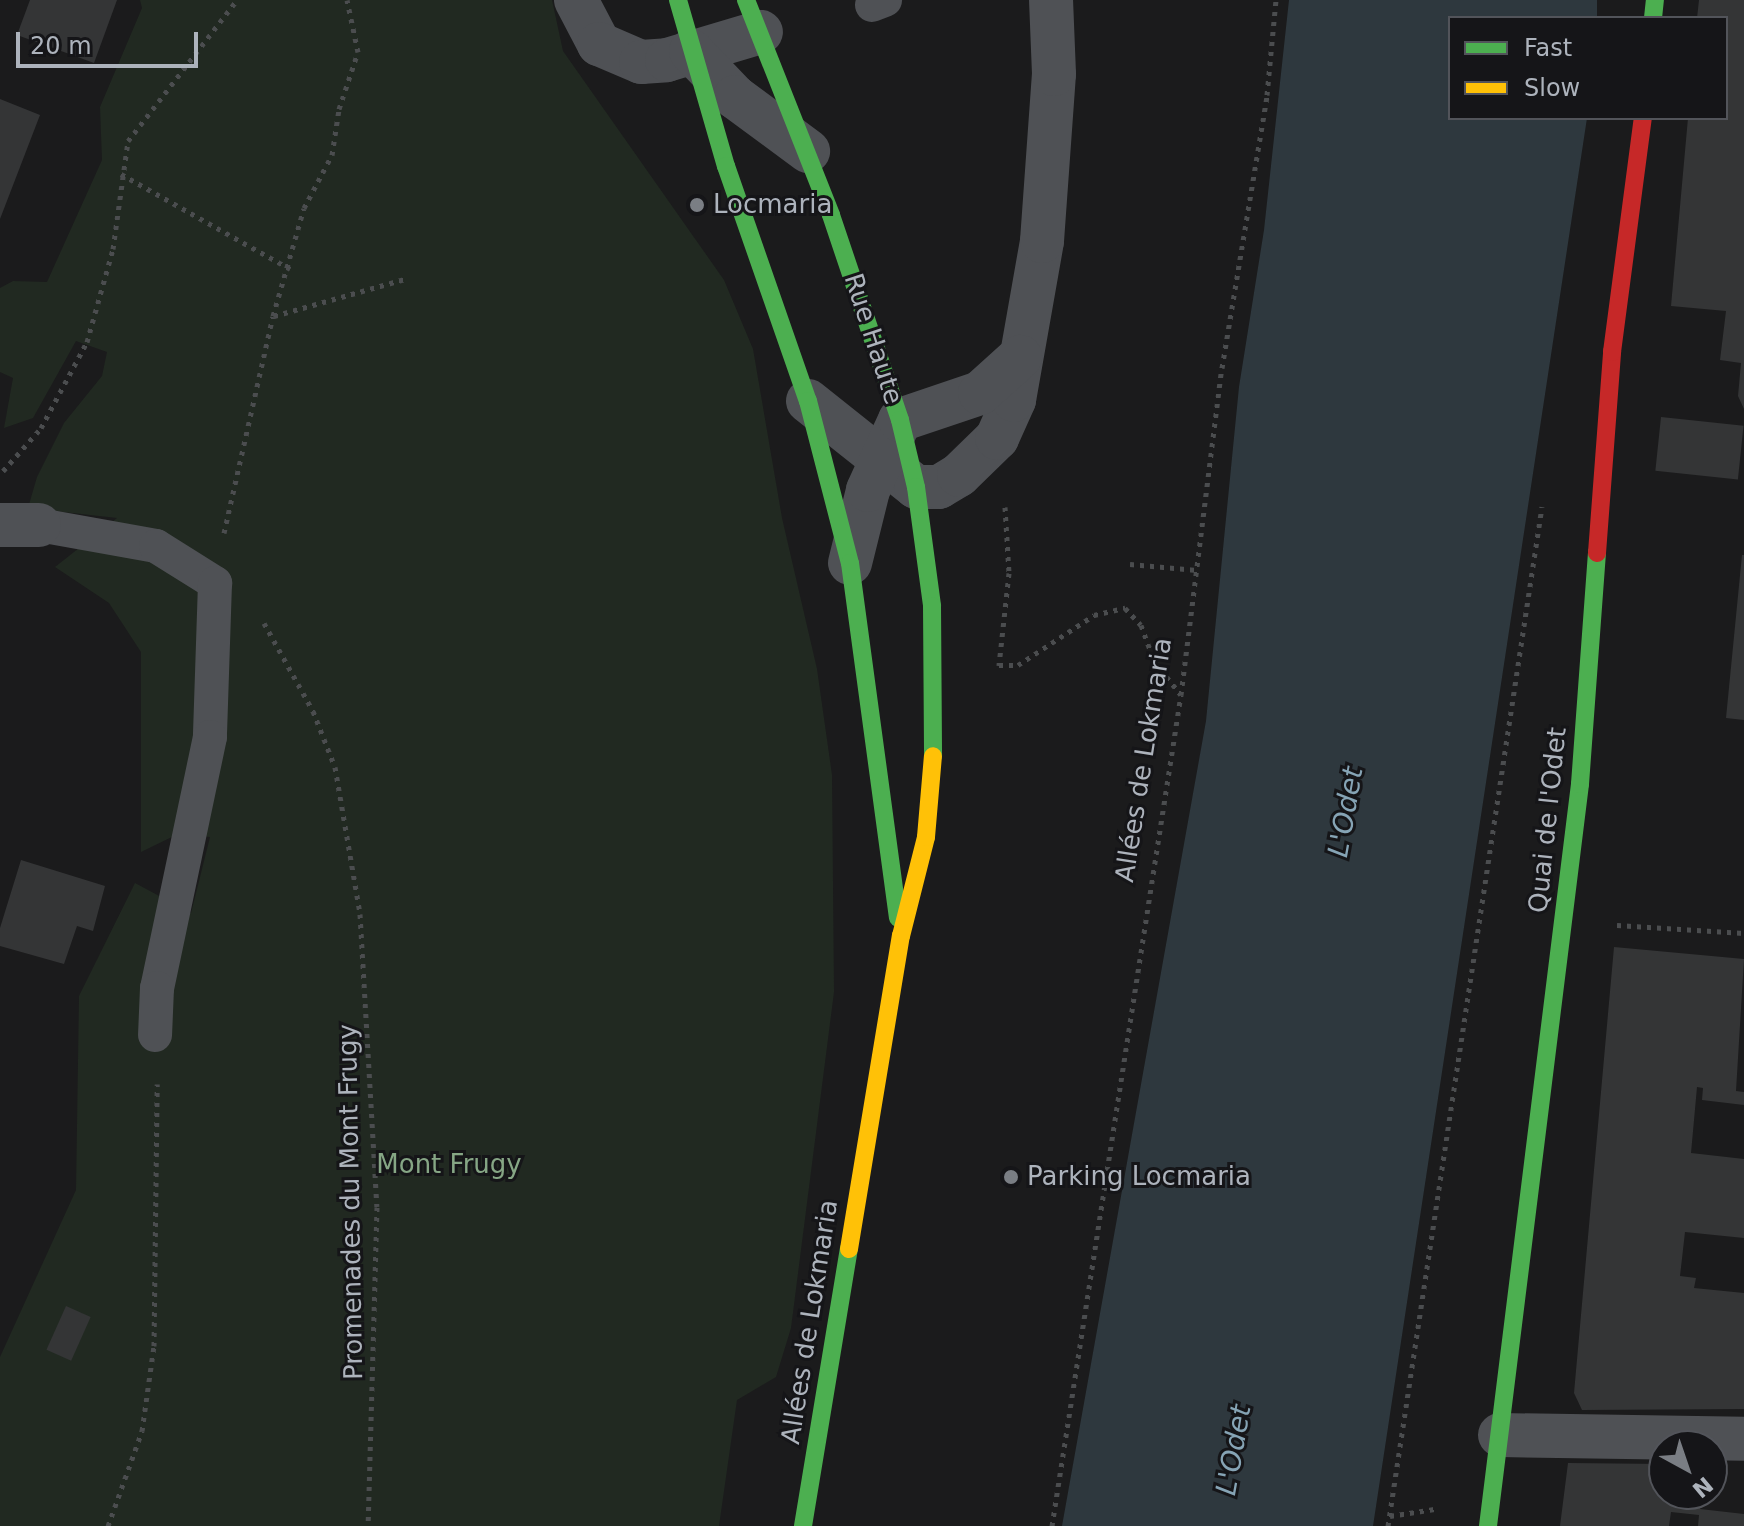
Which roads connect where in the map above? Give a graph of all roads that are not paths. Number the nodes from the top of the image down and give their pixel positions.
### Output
1 (576, 0) edge
2 (678, 0) edge
3 (1051, 0) edge
4 (754, 16) edge
5 (691, 51) junction
6 (1643, 120) edge
7 (808, 151) junction
8 (1020, 357) junction
9 (808, 401) junction
10 (900, 420) junction
11 (881, 459) junction
12 (916, 487) junction
13 (20, 525) edge
14 (850, 563) junction
15 (933, 659) joint
16 (901, 936) junction
17 (155, 1035) road end
18 (1500, 1435) junction
19 (1744, 1439) edge
20 (803, 1526) edge
21 (1488, 1526) edge

1 - 5 street, Rue Haute
2 - 5 main road
3 - 8 street
4 - 5 street, Rue Haute
4 - 7 main road, Rue Haute
5 - 7 street
5 - 9 main road
6 - 18 main road, Quai de l'Odet
7 - 10 main road, Rue Haute
8 - 10 street
8 - 12 street
9 - 11 street
9 - 14 main road
10 - 11 street
10 - 12 main road, Rue Haute
11 - 12 street
11 - 14 street
12 - 15 main road, Rue Haute
13 - 17 lane
14 - 16 main road, Allées de Lokmaria
15 - 16 main road, Allées de Lokmaria
16 - 20 main road, Allées de Lokmaria
18 - 19 street
18 - 21 main road, Quai de l'Odet

